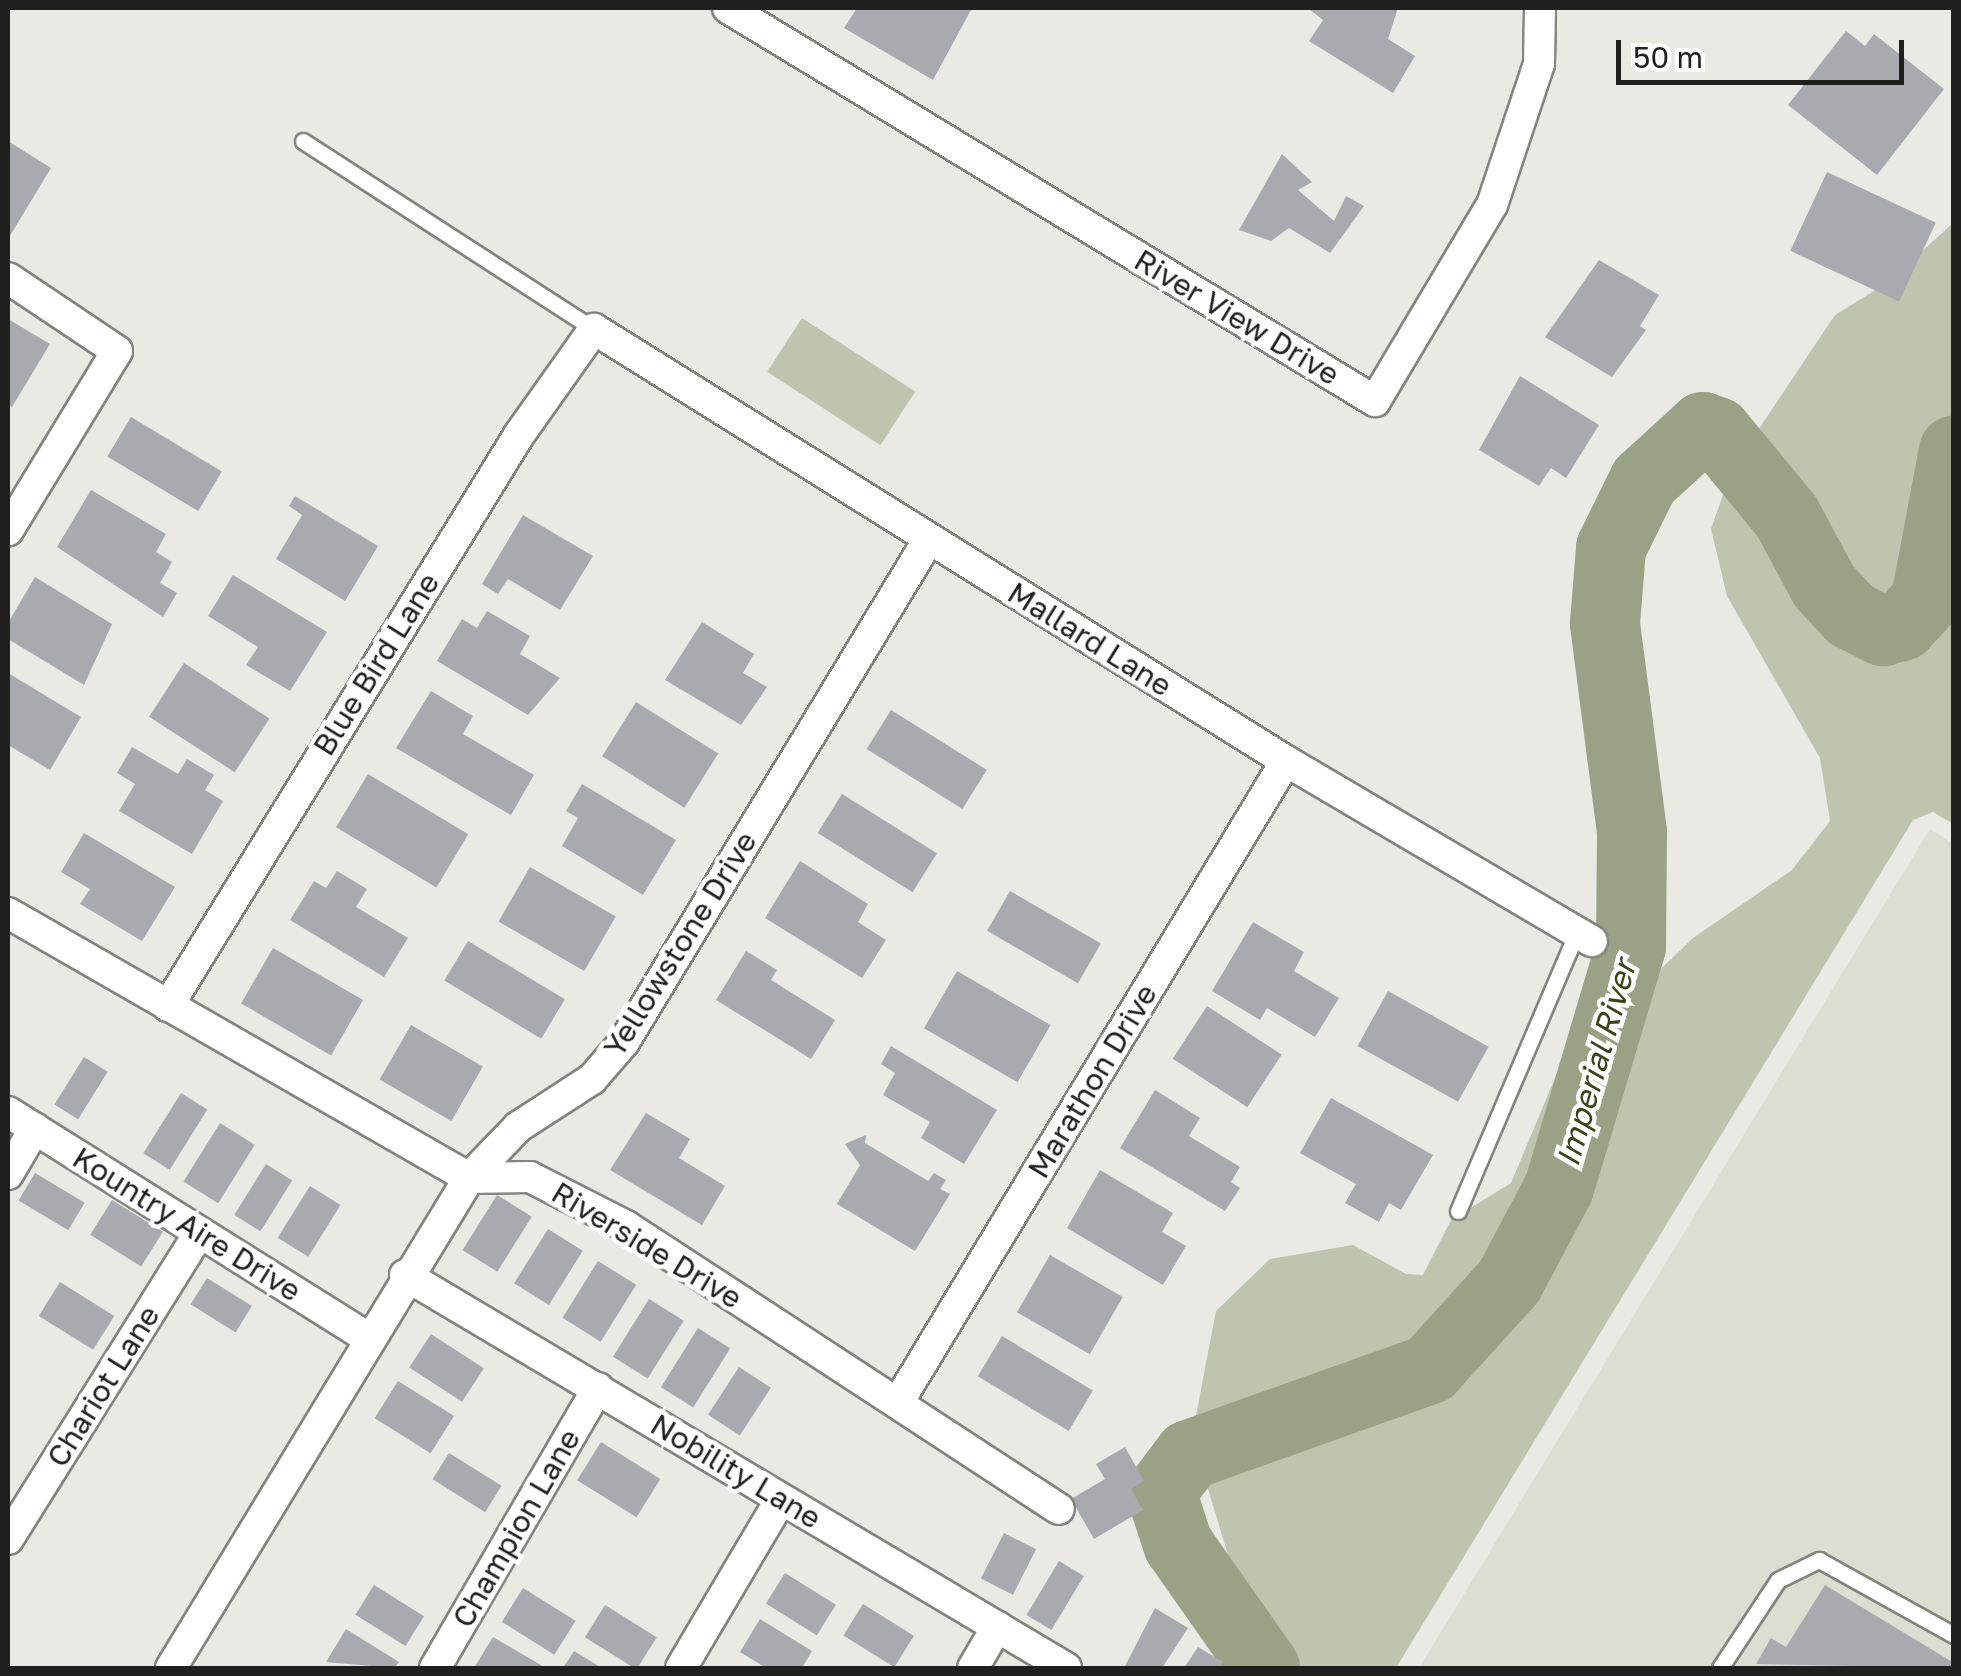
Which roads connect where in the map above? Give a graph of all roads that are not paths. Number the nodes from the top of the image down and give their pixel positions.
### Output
1 (728, 8) edge
2 (1540, 8) edge
3 (304, 141) dead end
4 (8, 278) edge
5 (594, 329) junction
6 (8, 530) edge
7 (929, 539) junction
8 (1286, 761) junction
9 (8, 913) edge
10 (1585, 936) joint
11 (168, 1006) junction
12 (8, 1112) edge
13 (34, 1128) junction
14 (8, 1174) edge
15 (468, 1178) junction
16 (1458, 1211) dead end
17 (199, 1233) junction
18 (405, 1275) junction
19 (366, 1337) junction
20 (598, 1388) junction
21 (898, 1402) junction
22 (781, 1499) junction
23 (1059, 1509) dead end
24 (8, 1538) edge
25 (998, 1627) junction
26 (1954, 1635) edge
27 (170, 1668) edge
28 (435, 1668) edge
29 (681, 1668) edge
30 (973, 1668) edge
31 (1066, 1668) edge
32 (1722, 1668) edge

1 - 2 street, River View Drive
3 - 5 lane
4 - 6 street
5 - 7 street, Mallard Lane
5 - 11 street, Blue Bird Lane
7 - 8 street, Mallard Lane
7 - 15 street, Yellowstone Drive
8 - 10 street, Mallard Lane
8 - 21 street, Marathon Drive
9 - 11 street
10 - 16 lane
11 - 15 street
12 - 13 street, Kountry Aire Drive
13 - 14 street
13 - 17 street, Kountry Aire Drive
15 - 18 street, Yellowstone Drive
15 - 21 street, Riverside Drive
17 - 19 street, Kountry Aire Drive
17 - 24 street, Chariot Lane
18 - 19 street, Yellowstone Drive
18 - 20 street, Nobility Lane
19 - 27 street, Yellowstone Drive
20 - 22 street, Nobility Lane
20 - 28 street, Champion Lane
21 - 23 street, Riverside Drive
22 - 25 street, Nobility Lane
22 - 29 street
25 - 30 street
25 - 31 street, Nobility Lane
26 - 32 lane

